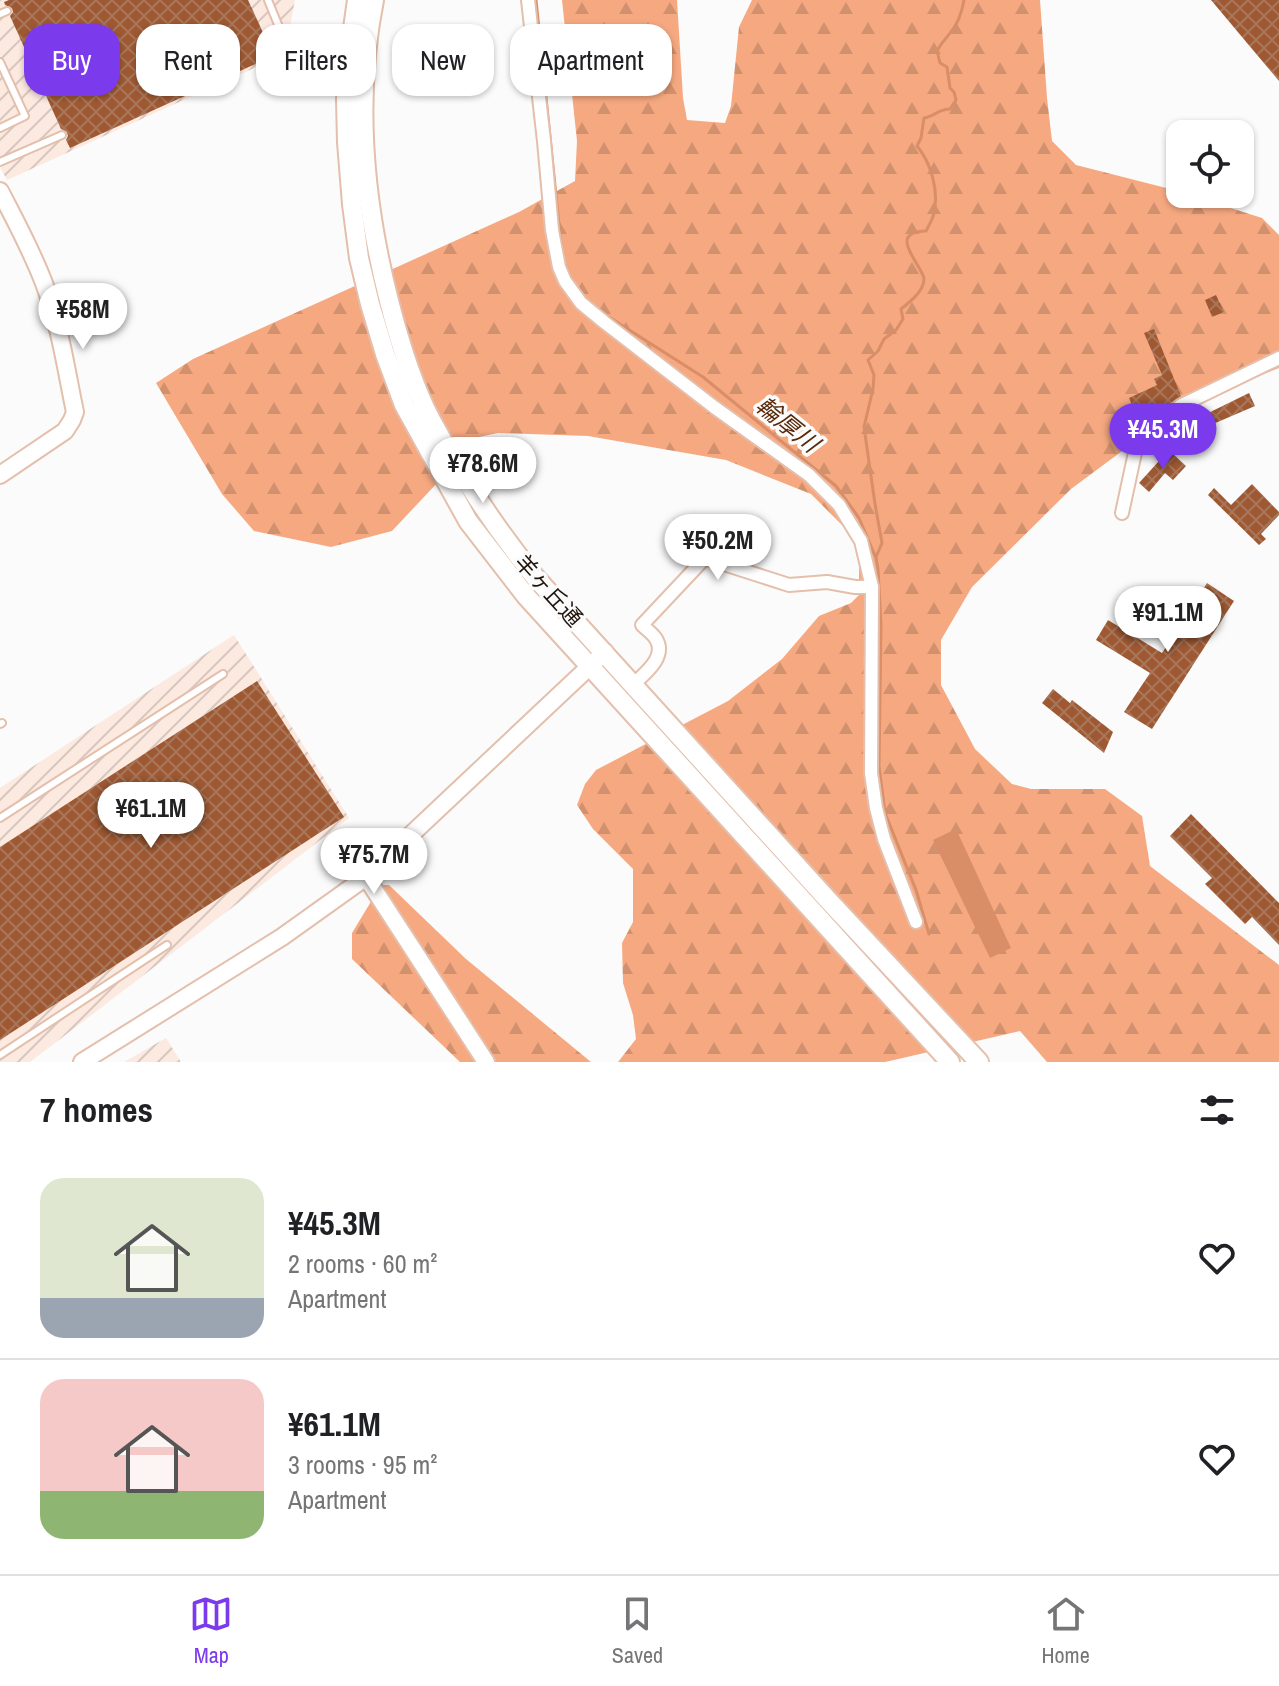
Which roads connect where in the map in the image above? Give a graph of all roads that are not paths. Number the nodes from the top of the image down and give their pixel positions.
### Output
1 (268, 0) edge
2 (357, 0) edge
3 (374, 0) edge
4 (528, 0) edge
5 (278, 24) edge
6 (0, 62) edge
7 (0, 128) edge
8 (62, 135) dead end
9 (0, 162) edge
10 (0, 191) edge
11 (1279, 358) edge
12 (0, 475) edge
13 (1122, 513) dead end
14 (872, 587) junction
15 (605, 652) junction
16 (590, 667) junction
17 (223, 674) dead end
18 (634, 684) junction
19 (0, 818) edge
20 (366, 877) junction
21 (916, 922) dead end
22 (167, 945) dead end
23 (0, 1055) edge
24 (82, 1062) edge
25 (486, 1062) edge
26 (950, 1062) edge
27 (979, 1062) edge

1 - 5 lane
2 - 16 main road, 羊ヶ丘通
3 - 15 main road, 羊ヶ丘通
4 - 14 street
6 - 7 lane
8 - 9 lane
10 - 12 street
11 - 13 street
14 - 18 street
14 - 21 street
15 - 16 street
15 - 18 main road, 羊ヶ丘通
16 - 20 street
16 - 26 main road, 羊ヶ丘通
17 - 19 lane
18 - 27 main road, 羊ヶ丘通
20 - 24 street
20 - 25 street
22 - 23 lane

